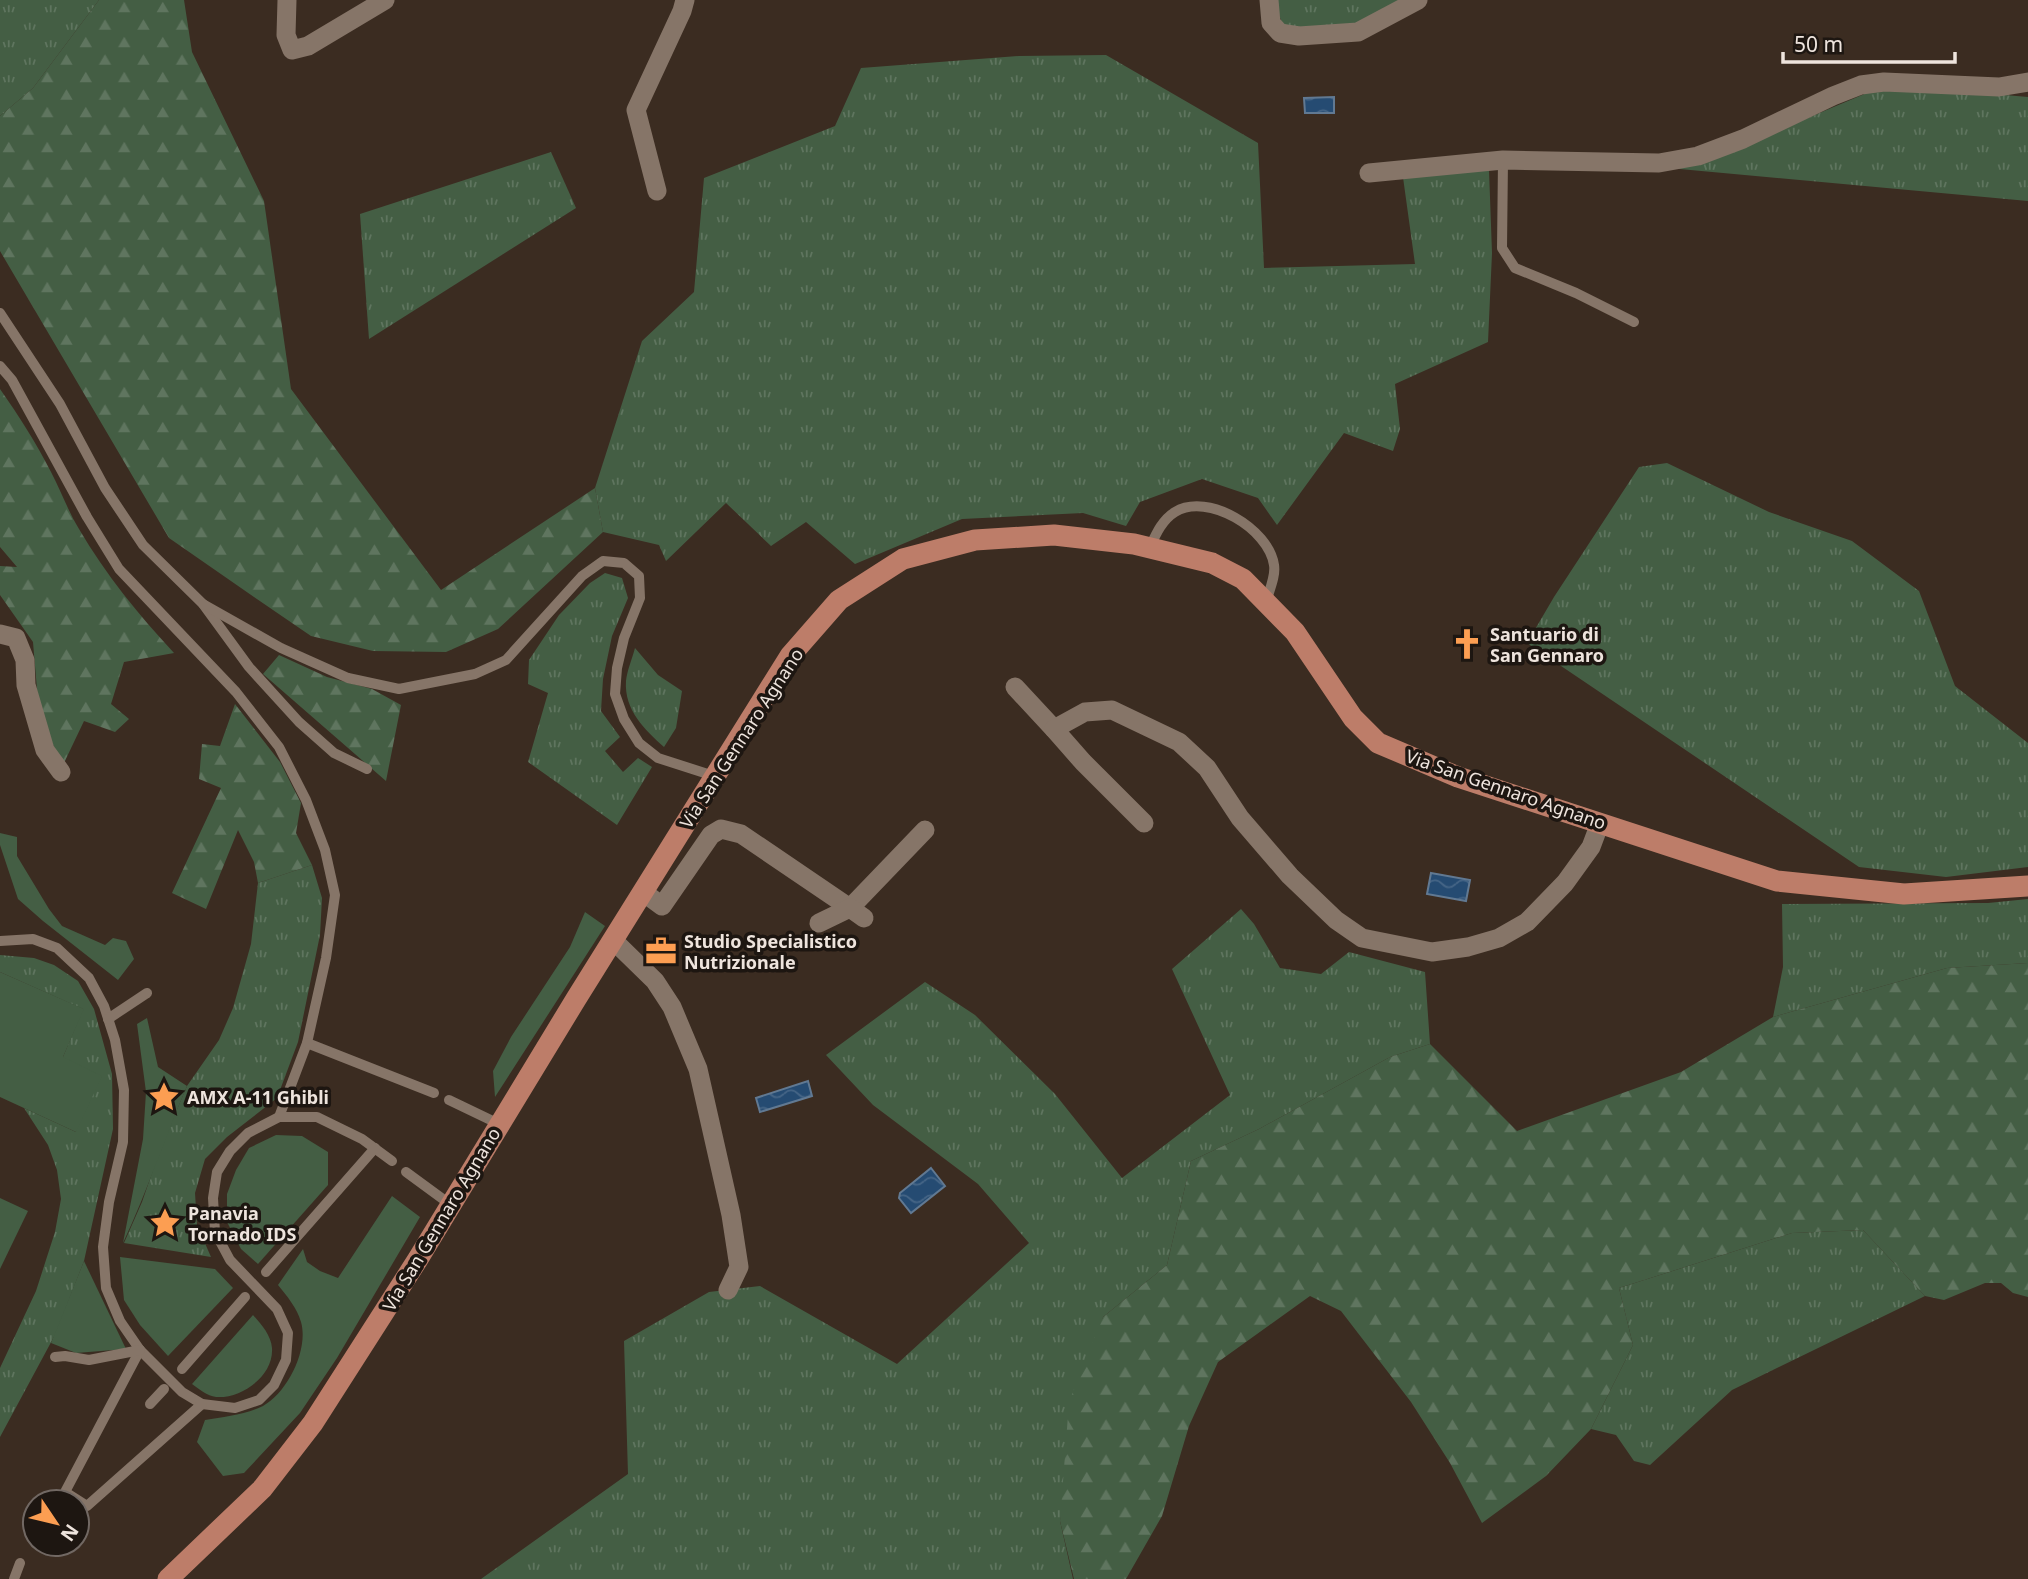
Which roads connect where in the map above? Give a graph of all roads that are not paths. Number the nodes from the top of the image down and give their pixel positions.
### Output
1 (287, 0) edge
2 (385, 0) edge
3 (685, 0) edge
4 (1269, 0) edge
5 (1418, 0) edge
6 (2028, 82) edge
7 (1503, 160) junction
8 (1369, 173) dead end
9 (657, 191) dead end
10 (0, 313) edge
11 (1634, 322) dead end
12 (0, 366) edge
13 (1149, 548) junction
14 (1265, 603) junction
15 (203, 604) junction
16 (0, 634) edge
17 (1015, 687) dead end
18 (1054, 729) junction
19 (367, 769) dead end
20 (61, 772) dead end
21 (714, 776) junction
22 (1144, 823) dead end
23 (1601, 823) junction
24 (925, 830) dead end
25 (2028, 886) edge
26 (643, 892) junction
27 (857, 913) junction
28 (819, 923) dead end
29 (613, 940) junction
30 (0, 941) edge
31 (146, 993) dead end
32 (108, 1019) junction
33 (307, 1043) junction
34 (434, 1093) dead end
35 (449, 1100) dead end
36 (279, 1117) junction
37 (499, 1124) junction
38 (375, 1148) junction
39 (392, 1161) dead end
40 (406, 1172) dead end
41 (451, 1205) junction
42 (266, 1272) dead end
43 (728, 1290) dead end
44 (245, 1297) dead end
45 (140, 1350) junction
46 (55, 1357) dead end
47 (182, 1369) dead end
48 (164, 1390) dead end
49 (150, 1404) dead end
50 (202, 1404) junction
51 (20, 1563) dead end
52 (14, 1579) edge
53 (168, 1579) edge

1 - 2 street
3 - 9 street
4 - 5 street
6 - 7 street
7 - 8 street
7 - 11 lane
10 - 15 lane
12 - 33 lane
13 - 14 main road, Via San Gennaro Agnano
13 - 14 lane
13 - 21 main road, Via San Gennaro Agnano
14 - 23 main road, Via San Gennaro Agnano
15 - 19 lane
15 - 21 lane
16 - 20 street
17 - 18 street
18 - 22 street
18 - 23 street
21 - 26 main road, Via San Gennaro Agnano
23 - 25 main road, Via San Gennaro Agnano
24 - 27 street
26 - 27 street
26 - 29 main road, Via San Gennaro Agnano
27 - 28 street
29 - 37 main road, Via San Gennaro Agnano
29 - 43 street
30 - 32 lane
31 - 32 lane
32 - 45 lane
33 - 34 lane
33 - 36 lane
35 - 37 lane
36 - 38 lane
36 - 50 lane
37 - 41 main road, Via San Gennaro Agnano
38 - 39 lane
38 - 42 lane
40 - 41 lane
41 - 53 main road, Via San Gennaro Agnano
44 - 47 lane
45 - 46 lane
45 - 50 lane
45 - 50 lane
48 - 49 lane
51 - 52 lane

